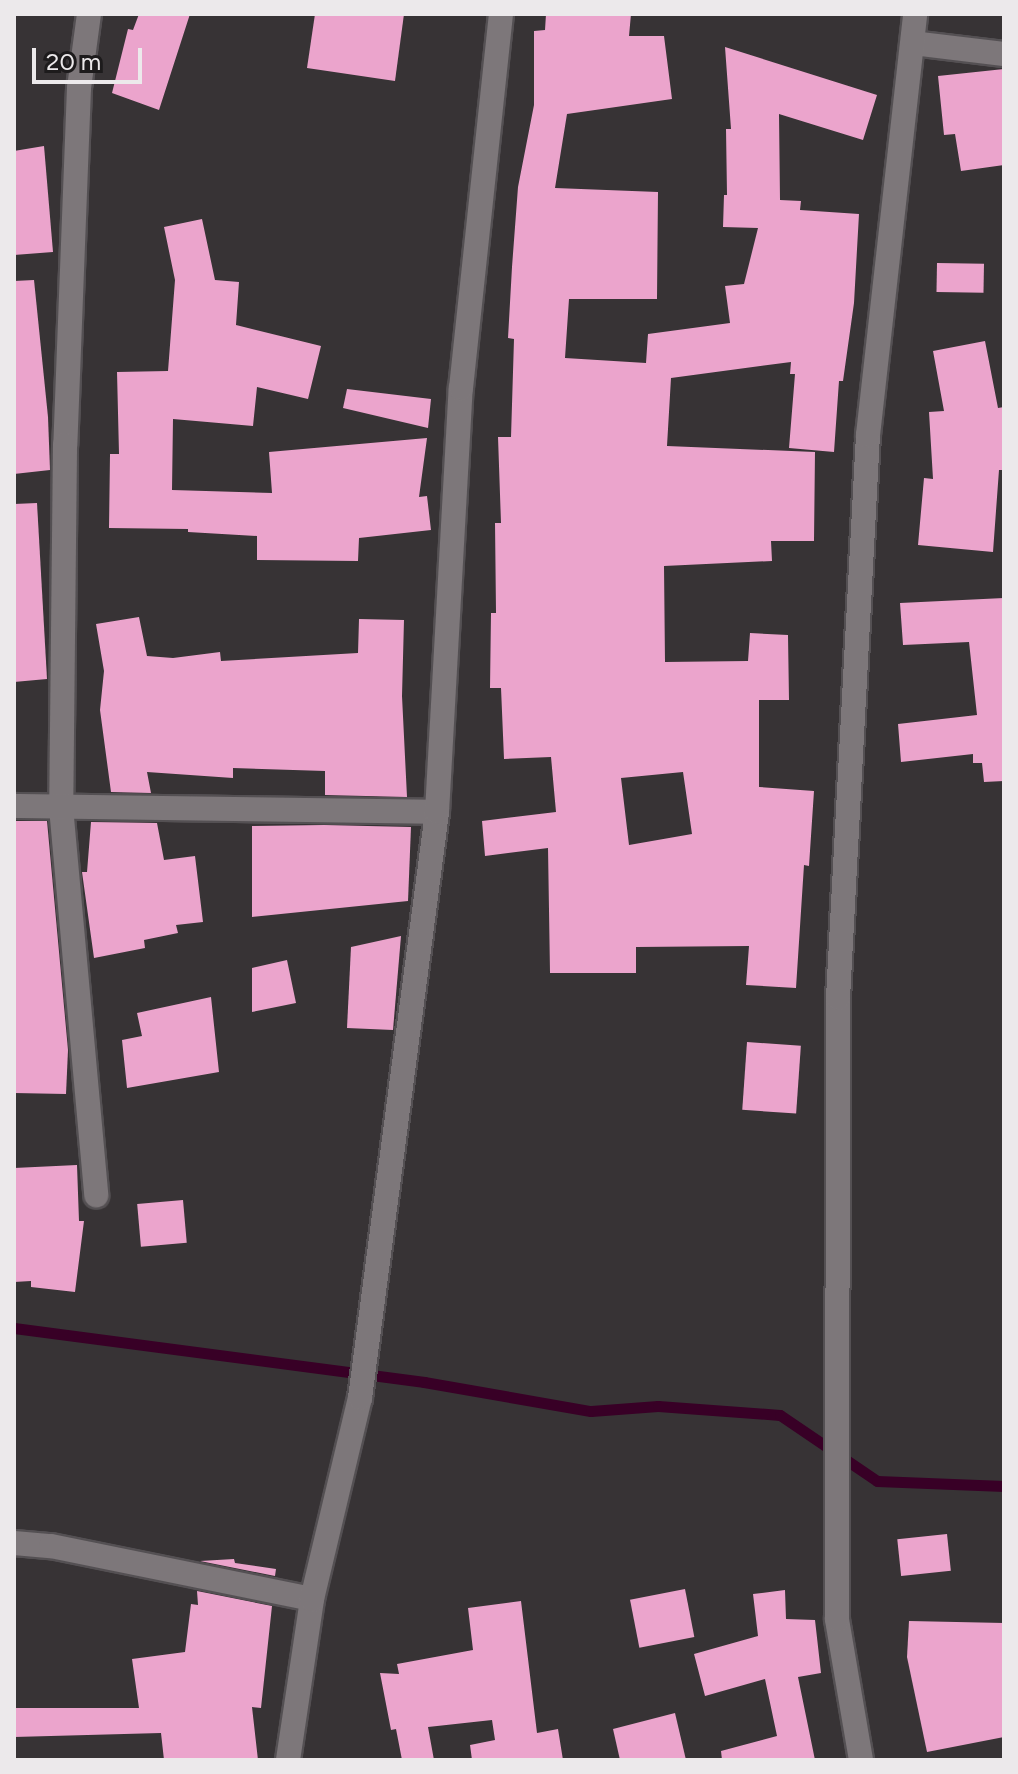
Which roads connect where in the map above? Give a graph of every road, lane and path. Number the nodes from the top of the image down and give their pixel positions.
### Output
1 (89, 14) edge
2 (501, 14) edge
3 (915, 14) edge
4 (913, 43) junction
5 (1004, 54) edge
6 (14, 806) edge
7 (61, 807) junction
8 (437, 812) junction
9 (96, 1195) dead end
10 (14, 1543) edge
11 (312, 1599) junction
12 (288, 1760) edge
13 (861, 1760) edge

1 - 7 street
2 - 8 street
3 - 4 street
4 - 5 street
4 - 13 street
6 - 7 street
7 - 8 street
7 - 9 street
8 - 11 street
10 - 11 street
11 - 12 street

